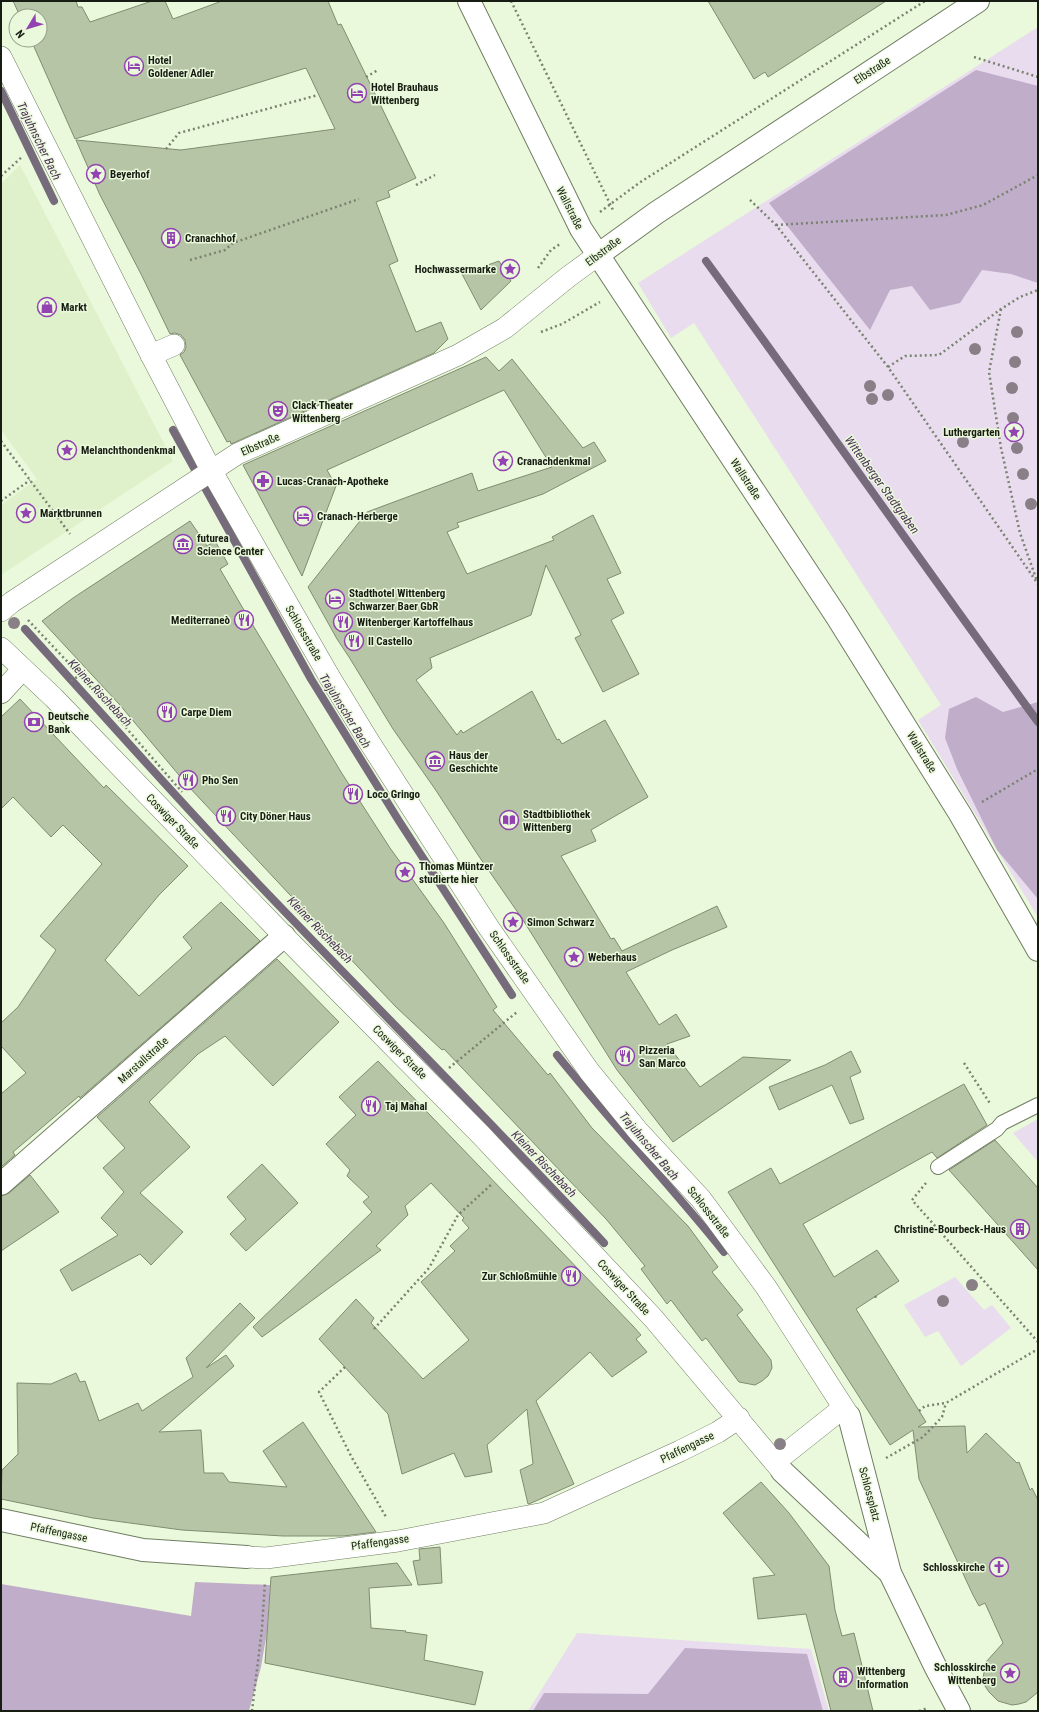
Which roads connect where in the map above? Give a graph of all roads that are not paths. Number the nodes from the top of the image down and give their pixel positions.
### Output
1 (469, 1) edge
2 (978, 1) edge
3 (1, 57) edge
4 (598, 255) junction
5 (174, 345) dead end
6 (151, 354) junction
7 (202, 476) junction
8 (6, 607) edge
9 (1, 648) edge
10 (23, 668) junction
11 (1, 693) edge
12 (284, 936) junction
13 (1038, 950) edge
14 (1038, 1105) edge
15 (938, 1167) road end
16 (1, 1184) edge
17 (846, 1412) junction
18 (738, 1418) junction
19 (779, 1467) junction
20 (1, 1520) edge
21 (257, 1557) joint
22 (890, 1573) junction
23 (959, 1711) edge

1 - 4 street, Wallstraße
2 - 4 street, Elbstraße
3 - 6 street
4 - 7 street, Elbstraße
4 - 13 street, Wallstraße
5 - 6 street
6 - 7 street
7 - 8 street
7 - 17 street, Schlossstraße
9 - 10 street, Coswiger Straße
10 - 11 street
10 - 12 street, Coswiger Straße
12 - 16 street, Marstallstraße
12 - 18 street, Coswiger Straße
14 - 15 lane
17 - 19 street
17 - 22 street, Schlossplatz
18 - 19 street, Coswiger Straße
18 - 21 street, Pfaffengasse
19 - 22 street, Schlossplatz
20 - 21 street, Pfaffengasse
22 - 23 street, Schlossplatz

